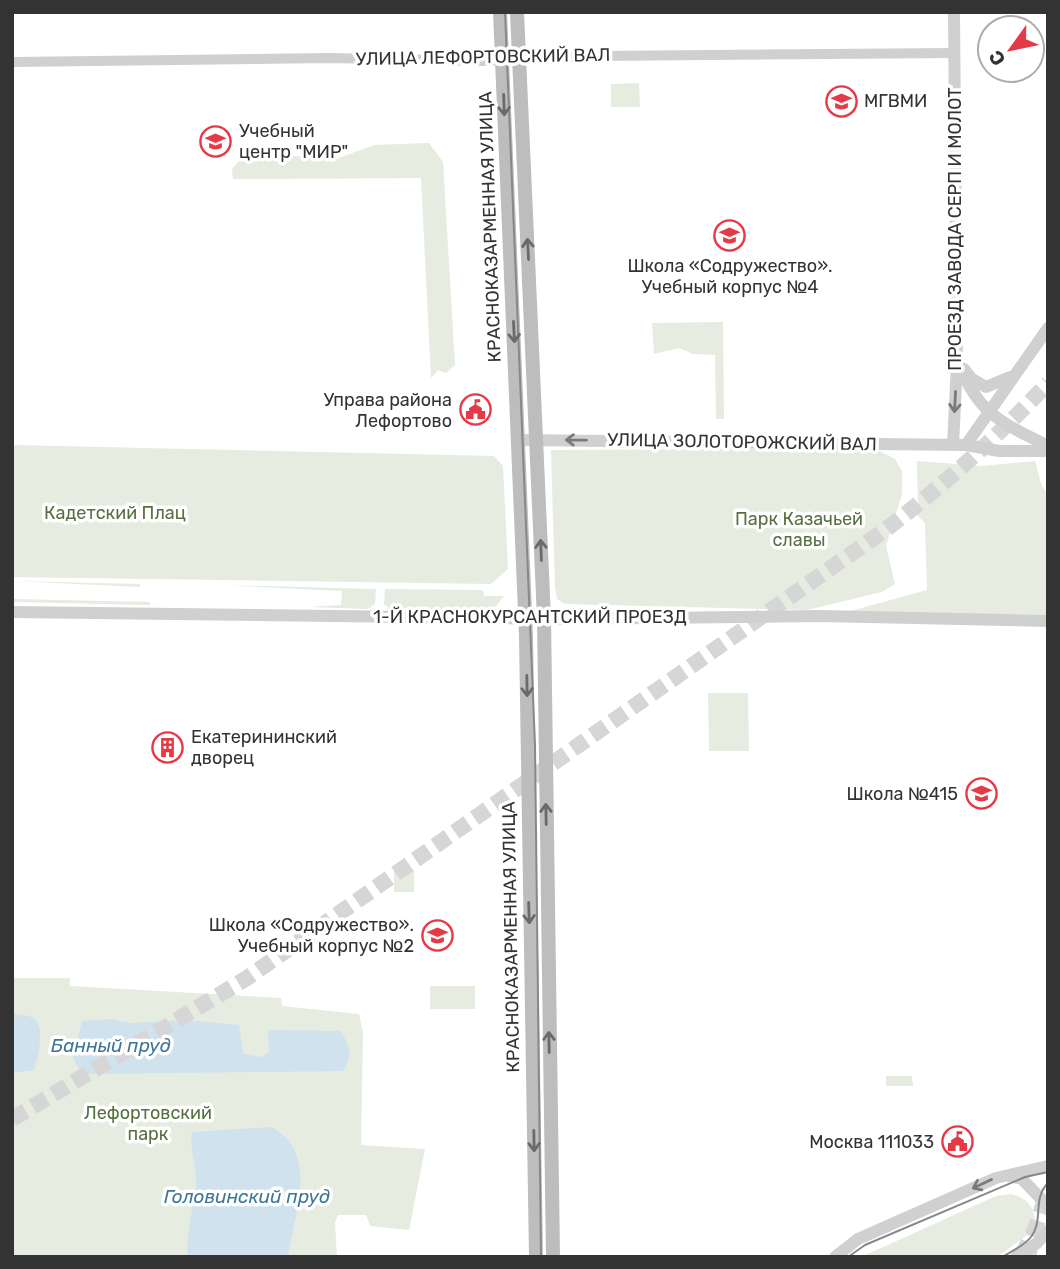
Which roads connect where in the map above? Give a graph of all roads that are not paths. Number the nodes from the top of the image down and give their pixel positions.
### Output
1 (500, 12) edge
2 (517, 12) edge
3 (954, 12) edge
4 (954, 52) junction
5 (502, 60) junction
6 (519, 60) junction
7 (12, 62) edge
8 (1048, 328) edge
9 (957, 359) junction
10 (1013, 376) junction
11 (988, 411) junction
12 (518, 440) junction
13 (536, 440) junction
14 (960, 445) junction
15 (1048, 446) edge
16 (1030, 451) junction
17 (1048, 452) edge
18 (1048, 458) edge
19 (12, 612) edge
20 (524, 618) junction
21 (544, 618) junction
22 (1048, 621) edge
23 (1048, 1166) edge
24 (1005, 1175) junction
25 (1048, 1206) edge
26 (1048, 1231) tunnel mouth
27 (536, 1257) edge
28 (553, 1257) edge
29 (835, 1257) edge
30 (1016, 1257) edge

1 - 5 main road, КРАСНОКАЗАРМЕННАЯ УЛИЦА
2 - 6 main road, КРАСНОКАЗАРМЕННАЯ УЛИЦА
3 - 4 street, ПРОЕЗД ЗАВОДА СЕРП И МОЛОТ
4 - 6 street, УЛИЦА ЛЕФОРТОВСКИЙ ВАЛ
4 - 9 street, ПРОЕЗД ЗАВОДА СЕРП И МОЛОТ
5 - 6 street, УЛИЦА ЛЕФОРТОВСКИЙ ВАЛ
5 - 7 street, УЛИЦА ЛЕФОРТОВСКИЙ ВАЛ
5 -> 12 main road, КРАСНОКАЗАРМЕННАЯ УЛИЦА
13 -> 6 main road, КРАСНОКАЗАРМЕННАЯ УЛИЦА
8 - 10 street
9 - 10 street
9 - 11 street
9 -> 14 street, ПРОЕЗД ЗАВОДА СЕРП И МОЛОТ
10 - 11 street
11 - 14 street
11 - 15 street
12 - 13 street, УЛИЦА ЗОЛОТОРОЖСКИЙ ВАЛ
12 - 20 main road, КРАСНОКАЗАРМЕННАЯ УЛИЦА
14 -> 13 street, УЛИЦА ЗОЛОТОРОЖСКИЙ ВАЛ
21 -> 13 main road, КРАСНОКАЗАРМЕННАЯ УЛИЦА
14 - 16 street, УЛИЦА ЗОЛОТОРОЖСКИЙ ВАЛ
16 - 17 street, УЛИЦА ЗОЛОТОРОЖСКИЙ ВАЛ
16 - 18 street
19 - 20 street, 1-Й КРАСНОКУРСАНТСКИЙ ПРОЕЗД
20 - 21 street, 1-Й КРАСНОКУРСАНТСКИЙ ПРОЕЗД
20 -> 27 main road, КРАСНОКАЗАРМЕННАЯ УЛИЦА
21 - 22 street, 1-Й КРАСНОКУРСАНТСКИЙ ПРОЕЗД
28 -> 21 main road, КРАСНОКАЗАРМЕННАЯ УЛИЦА
23 - 24 street
24 - 25 street
24 -> 29 street
26 - 30 street

